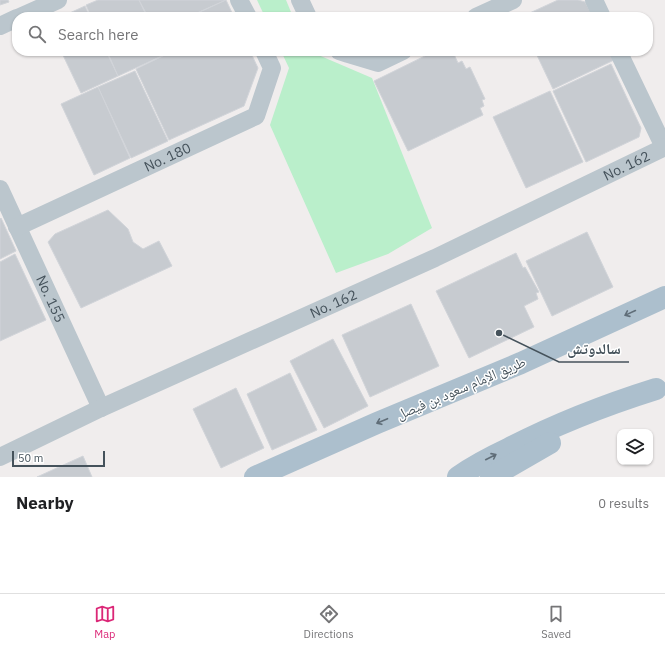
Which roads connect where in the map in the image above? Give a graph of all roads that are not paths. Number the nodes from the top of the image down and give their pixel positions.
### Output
1 (58, 0) edge
2 (239, 0) edge
3 (300, 0) edge
4 (513, 0) edge
5 (594, 0) edge
6 (31, 12) edge
7 (245, 12) edge
8 (306, 12) edge
9 (487, 12) edge
10 (600, 12) edge
11 (12, 20) edge
12 (0, 26) edge
13 (266, 56) edge
14 (355, 56) edge
15 (393, 56) edge
16 (620, 56) edge
17 (664, 147) edge
18 (0, 190) edge
19 (17, 227) junction
20 (665, 297) edge
21 (661, 387) edge
22 (101, 408) junction
23 (0, 457) edge
24 (255, 477) edge
25 (458, 477) edge
26 (491, 477) edge

1 - 6 street
2 - 7 street
3 - 8 street
4 - 9 street
5 - 10 street
11 - 12 street
13 - 19 street, No. 180
14 - 15 street
16 - 17 street
17 - 22 street, No. 162
18 - 19 street, No. 155
19 - 22 street, No. 155
20 -> 24 main road, طريق الإمام سعود بن فيصل
25 -> 21 main road
21 - 26 main road
22 - 23 street, No. 162

